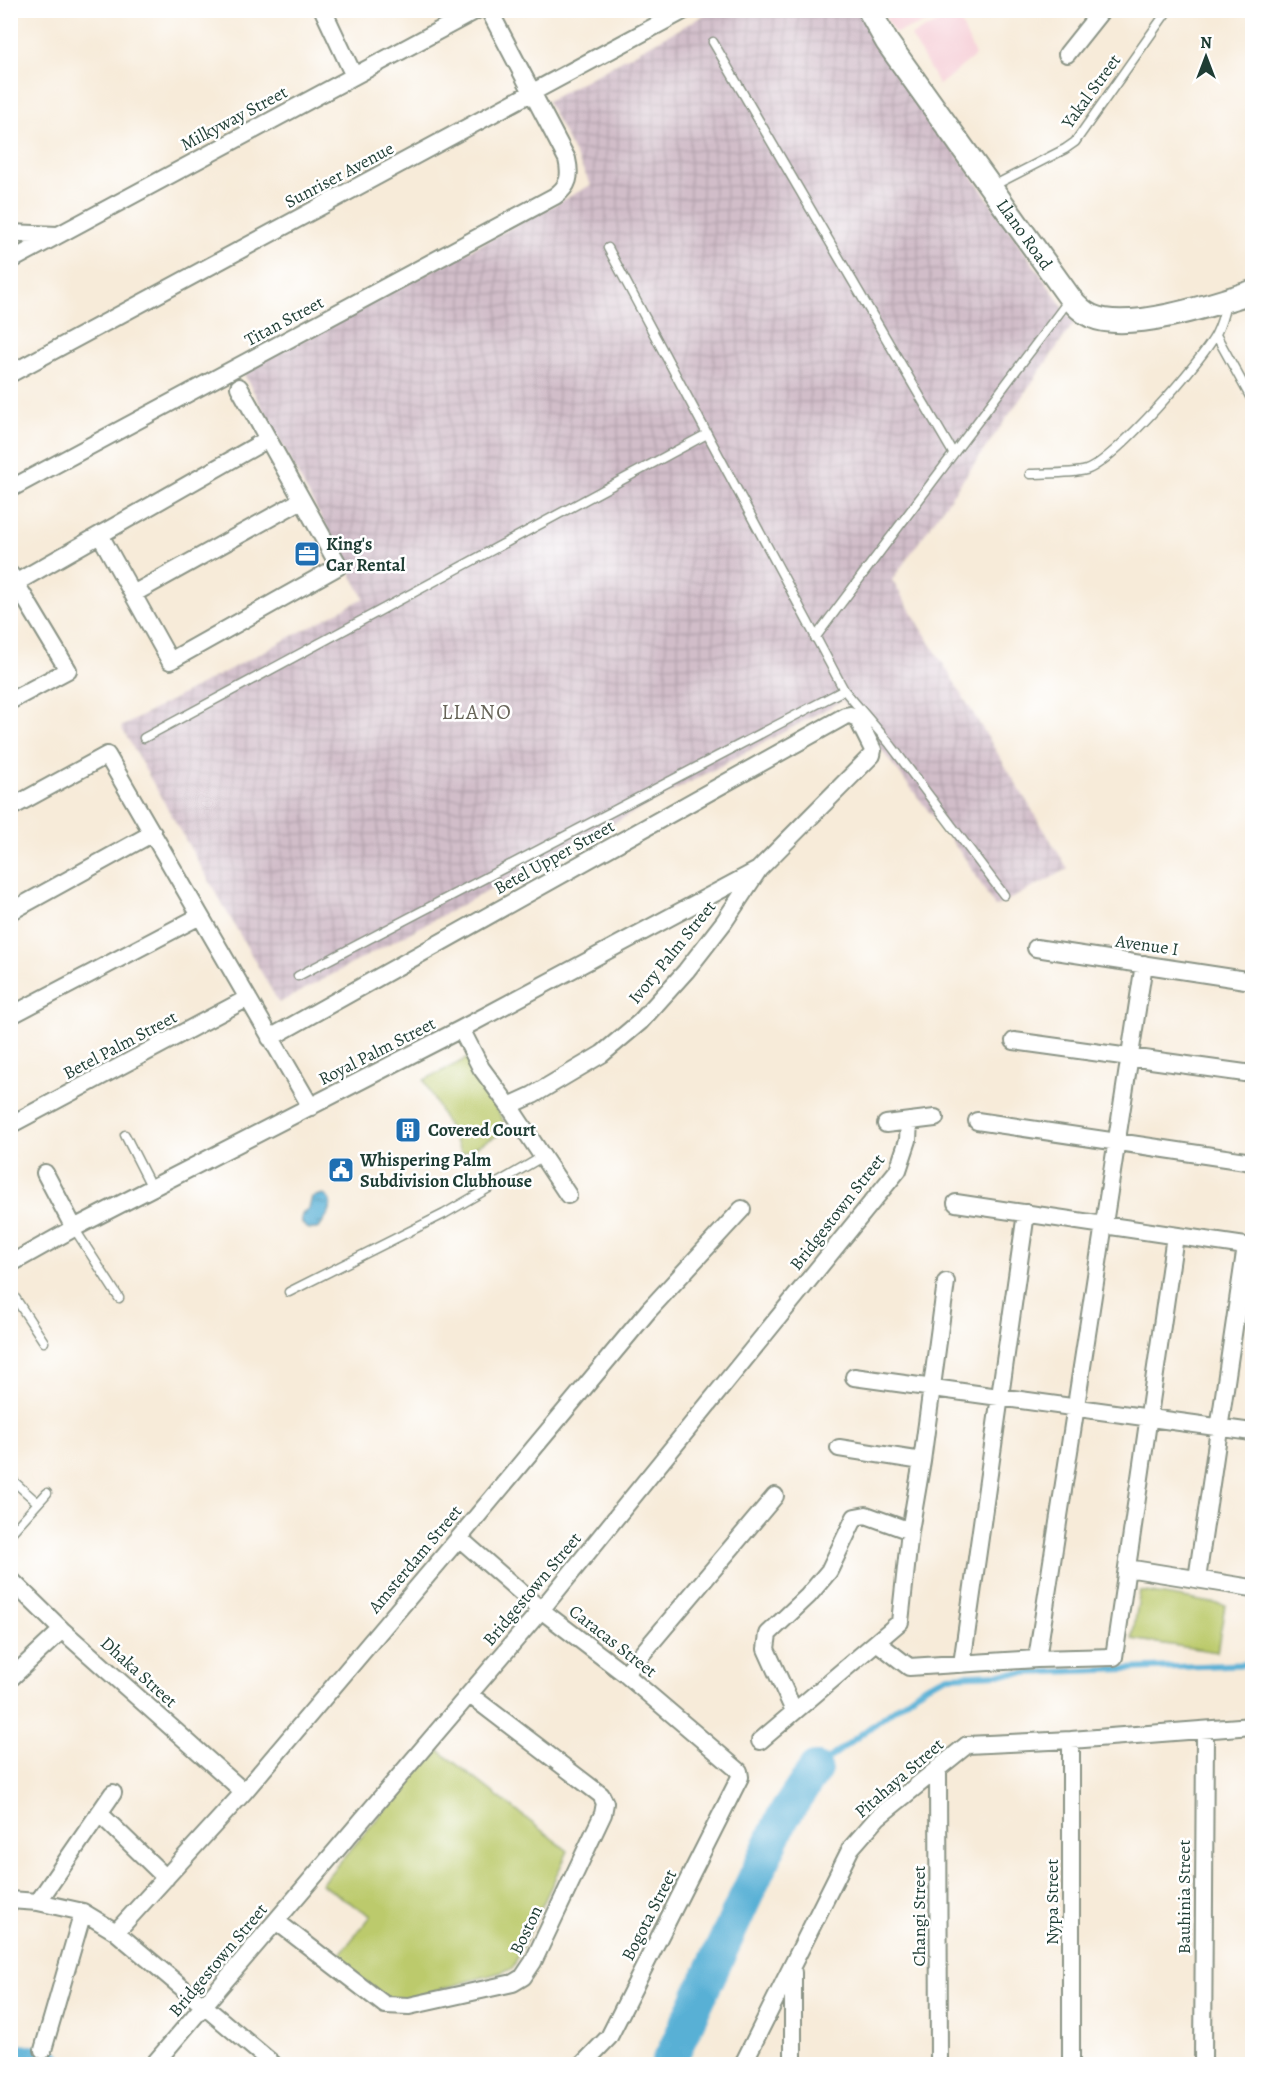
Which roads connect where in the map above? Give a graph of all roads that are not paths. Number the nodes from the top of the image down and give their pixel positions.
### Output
1 (323, 10) edge
2 (477, 10) edge
3 (489, 10) edge
4 (685, 10) edge
5 (869, 10) edge
6 (1102, 10) edge
7 (1168, 10) edge
8 (713, 42) dead end
9 (1067, 54) dead end
10 (354, 76) junction
11 (532, 93) junction
12 (990, 187) junction
13 (10, 233) edge
14 (58, 235) junction
15 (608, 248) dead end
16 (10, 261) edge
17 (1252, 292) edge
18 (1070, 298) junction
19 (1227, 300) junction
20 (1216, 335) junction
21 (10, 374) edge
22 (239, 387) dead end
23 (1252, 400) edge
24 (707, 434) junction
25 (268, 439) junction
26 (953, 453) junction
27 (1030, 474) dead end
28 (10, 489) edge
29 (302, 500) junction
30 (100, 535) junction
31 (12, 581) edge
32 (133, 594) junction
33 (815, 638) junction
34 (844, 690) junction
35 (10, 701) edge
36 (857, 718) joint
37 (144, 738) dead end
38 (10, 808) edge
39 (153, 833) junction
40 (759, 869) junction
41 (1004, 895) dead end
42 (10, 912) edge
43 (200, 916) junction
44 (1036, 948) dead end
45 (1144, 964) junction
46 (298, 976) dead end
47 (1252, 981) edge
48 (248, 998) junction
49 (10, 1016) edge
50 (461, 1029) junction
51 (270, 1038) junction
52 (1014, 1041) dead end
53 (1130, 1057) junction
54 (1252, 1074) edge
55 (509, 1106) junction
56 (311, 1107) junction
57 (935, 1118) dead end
58 (909, 1121) junction
59 (977, 1121) dead end
60 (886, 1124) dead end
61 (10, 1125) edge
62 (125, 1134) dead end
63 (1117, 1142) junction
64 (542, 1156) junction
65 (1252, 1162) edge
66 (45, 1173) dead end
67 (152, 1188) junction
68 (568, 1195) dead end
69 (956, 1203) dead end
70 (742, 1209) dead end
71 (1026, 1213) junction
72 (1104, 1225) junction
73 (74, 1228) junction
74 (1175, 1236) junction
75 (1249, 1247) edge
76 (10, 1264) edge
77 (946, 1282) dead end
78 (10, 1290) edge
79 (290, 1292) dead end
80 (119, 1298) dead end
81 (44, 1342) dead end
82 (854, 1377) dead end
83 (932, 1387) junction
84 (1000, 1397) junction
85 (1076, 1408) junction
86 (1149, 1418) junction
87 (1220, 1428) junction
88 (1252, 1432) edge
89 (839, 1448) dead end
90 (922, 1461) junction
91 (10, 1478) edge
92 (47, 1493) dead end
93 (775, 1496) dead end
94 (38, 1503) junction
95 (910, 1531) junction
96 (10, 1534) edge
97 (459, 1538) junction
98 (1127, 1568) junction
99 (10, 1579) edge
100 (1197, 1579) junction
101 (1252, 1588) edge
102 (542, 1610) junction
103 (62, 1630) junction
104 (878, 1642) junction
105 (1036, 1659) junction
106 (962, 1664) junction
107 (625, 1674) junction
108 (10, 1679) edge
109 (470, 1695) junction
110 (794, 1711) junction
111 (1252, 1726) edge
112 (1204, 1730) junction
113 (1071, 1740) junction
114 (760, 1741) dead end
115 (938, 1768) junction
116 (740, 1777) joint
117 (244, 1792) junction
118 (113, 1793) dead end
119 (99, 1813) junction
120 (166, 1878) junction
121 (10, 1900) edge
122 (38, 1902) junction
123 (82, 1912) junction
124 (276, 1921) junction
125 (116, 1932) junction
126 (793, 1968) junction
127 (204, 2007) junction
128 (43, 2050) dead end
129 (154, 2064) edge
130 (273, 2064) edge
131 (583, 2064) edge
132 (743, 2064) edge
133 (794, 2064) edge
134 (939, 2064) edge
135 (1071, 2064) edge
136 (1203, 2064) edge

1 - 10 street
2 - 10 street, Milkyway Street
3 - 11 street
4 - 11 street, Sunriser Avenue
5 - 12 main road, Llano Road
6 - 9 street
7 - 12 lane, Yakal Street
8 - 26 lane
10 - 14 street, Milkyway Street
11 - 21 street, Sunriser Avenue
11 - 28 street, Titan Street
12 - 18 main road, Llano Road
13 - 14 street
14 - 16 street, Milkyway Street
15 - 24 lane
17 - 19 main road, Llano Road
18 - 19 main road, Llano Road
18 - 26 lane
19 - 20 lane
20 - 23 lane
20 - 27 lane
22 - 25 street
24 - 33 lane
24 - 37 lane
25 - 29 street
25 - 30 street
26 - 33 lane
29 - 32 street
29 - 32 street
30 - 31 street
30 - 32 street
31 - 35 street
33 - 34 lane
34 - 41 lane
34 - 46 lane
36 - 40 street, Ivory Palm Street
36 - 51 street, Betel Upper Street
38 - 39 street
39 - 42 street
39 - 43 street
40 - 50 street, Royal Palm Street
40 - 55 street, Ivory Palm Street
43 - 48 street
43 - 49 street
44 - 45 street, Avenue I
45 - 47 street, Avenue I
45 - 53 street
48 - 51 street
48 - 61 street, Betel Palm Street
50 - 55 street
50 - 56 street, Royal Palm Street
51 - 56 street
52 - 53 street
53 - 54 street
53 - 63 street
55 - 64 street
56 - 67 street, Royal Palm Street
57 - 58 street
58 - 60 street
58 - 102 street, Bridgestown Street
59 - 63 street
62 - 67 lane
63 - 65 street
63 - 72 street
64 - 68 street
64 - 79 lane
66 - 73 street
67 - 73 street, Royal Palm Street
69 - 71 street
70 - 97 street, Amsterdam Street
71 - 72 street
71 - 84 street
72 - 74 street
72 - 85 street
73 - 76 street, Royal Palm Street
73 - 80 lane
74 - 75 street
74 - 86 street
75 - 87 street
77 - 83 street
78 - 81 lane
82 - 83 street
83 - 84 street
83 - 90 street
84 - 85 street
84 - 106 street
85 - 86 street
85 - 105 street
86 - 87 street
86 - 98 street
87 - 88 street
87 - 100 street
89 - 90 street
90 - 95 street
91 - 94 lane
92 - 94 lane
93 - 107 street
94 - 96 lane
95 - 104 street
95 - 110 street
97 - 102 street, Caracas Street
97 - 117 street, Amsterdam Street
98 - 100 street
98 - 105 street
99 - 103 street, Dhaka Street
100 - 101 street
102 - 107 street, Caracas Street
102 - 109 street, Bridgestown Street
103 - 108 street
103 - 117 street, Dhaka Street
104 - 106 street
104 - 110 street
105 - 106 street
107 - 116 street, Caracas Street
109 - 124 street, Bridgestown Street
109 - 124 street, Boston
110 - 114 street
111 - 112 street, Pitahaya Street
112 - 113 street, Pitahaya Street
112 - 136 street, Bauhinia Street
113 - 115 street, Pitahaya Street
113 - 135 street, Nypa Street
115 - 126 street, Pitahaya Street
115 - 134 street, Changi Street
116 - 131 street, Bogota Street
117 - 120 street, Amsterdam Street
118 - 119 street
119 - 120 street
119 - 122 street
120 - 125 street, Amsterdam Street
121 - 122 street
122 - 123 street
123 - 125 street
123 - 128 street
124 - 127 street, Bridgestown Street
125 - 127 street
126 - 132 street, Pitahaya Street
126 - 133 street
127 - 129 street, Bridgestown Street
127 - 130 street

